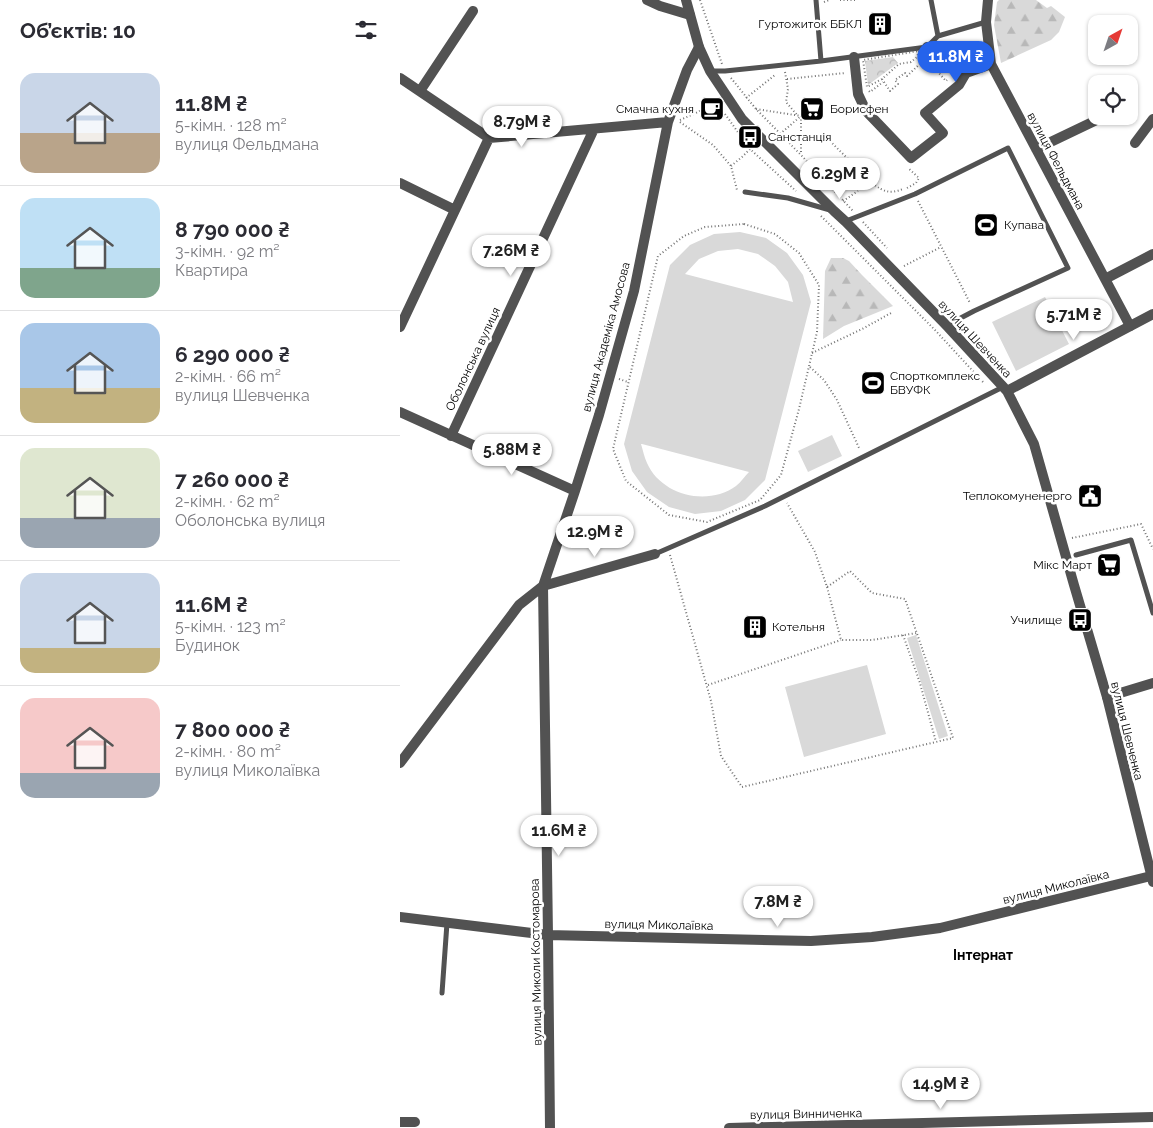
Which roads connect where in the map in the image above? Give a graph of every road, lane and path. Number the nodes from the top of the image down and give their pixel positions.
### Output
1 (647, 0) edge
2 (686, 0) edge
3 (816, 0) edge
4 (840, 0) edge
5 (857, 0) edge
6 (932, 0) edge
7 (988, 0) edge
8 (473, 11) dead end
9 (690, 15) junction
10 (986, 22) junction
11 (938, 36) junction
12 (699, 47) junction
13 (927, 47) junction
14 (854, 57) junction
15 (924, 60) dead end
16 (822, 61) junction
17 (991, 64) junction
18 (785, 70) dead end
19 (710, 71) junction
20 (847, 72) dead end
21 (778, 73) dead end
22 (966, 73) junction
23 (400, 78) edge
24 (786, 79) junction
25 (882, 80) junction
26 (867, 87) junction
27 (420, 91) junction
28 (714, 96) dead end
29 (746, 98) dead end
30 (721, 108) dead end
31 (756, 109) dead end
32 (679, 114) dead end
33 (800, 116) junction
34 (1153, 119) edge
35 (673, 122) junction
36 (1088, 124) edge
37 (594, 129) junction
38 (780, 134) dead end
39 (825, 136) dead end
40 (489, 138) junction
41 (1135, 143) dead end
42 (750, 148) junction
43 (1036, 149) junction
44 (801, 155) dead end
45 (905, 164) dead end
46 (731, 166) junction
47 (400, 183) edge
48 (745, 192) joint
49 (858, 192) dead end
50 (914, 194) junction
51 (843, 200) dead end
52 (809, 204) junction
53 (455, 210) junction
54 (834, 211) junction
55 (846, 222) junction
56 (941, 247) junction
57 (1152, 254) edge
58 (904, 266) dead end
59 (1105, 279) junction
60 (974, 310) junction
61 (891, 313) dead end
62 (1153, 314) edge
63 (1130, 326) junction
64 (400, 327) edge
65 (948, 327) junction
66 (812, 353) junction
67 (809, 367) junction
68 (1005, 388) junction
69 (993, 392) junction
70 (400, 412) edge
71 (451, 436) junction
72 (863, 457) junction
73 (574, 491) junction
74 (783, 497) junction
75 (1071, 538) dead end
76 (668, 549) junction
77 (1153, 549) edge
78 (655, 554) joint
79 (1076, 555) dead end
80 (543, 586) junction
81 (827, 587) junction
82 (1153, 613) edge
83 (916, 633) junction
84 (904, 635) junction
85 (840, 640) junction
86 (1153, 683) edge
87 (707, 685) junction
88 (1107, 697) junction
89 (936, 742) junction
90 (400, 763) edge
91 (1152, 879) edge
92 (400, 917) edge
93 (447, 923) junction
94 (548, 935) junction
95 (442, 992) dead end
96 (1153, 1117) edge
97 (400, 1122) edge
98 (415, 1122) dead end
99 (550, 1128) edge
100 (729, 1128) edge

1 - 9 street
2 - 9 street, вулиця Шевченка
3 - 16 lane
4 - 5 path
6 - 11 lane
7 - 10 street, вулиця Фельдмана
8 - 27 street
9 - 12 street, вулиця Шевченка
10 - 11 lane
10 - 17 street, вулиця Фельдмана
11 - 13 lane
12 - 19 street, вулиця Шевченка
12 - 35 street, вулиця Академіка Амосова
13 - 14 lane
13 - 22 street
14 - 16 lane
14 - 22 street
15 - 25 path
16 - 19 lane
17 - 22 street
17 - 43 street, вулиця Фельдмана
18 - 24 path
19 - 54 street, вулиця Шевченка
20 - 24 path
21 - 29 path
23 - 27 street
24 - 33 path
25 - 26 path
25 - 26 path
25 - 26 path
27 - 40 street
28 - 35 path
30 - 42 path
31 - 33 path
32 - 35 path
33 - 38 path
33 - 44 path
34 - 41 street
35 - 37 street
35 - 46 path
35 - 73 street, вулиця Академіка Амосова
36 - 43 street
37 - 40 street
37 - 71 street, Оболонська вулиця
39 - 45 path
40 - 53 street
42 - 46 path
42 - 52 path
43 - 59 street, вулиця Фельдмана
46 - 48 path
47 - 53 street
48 - 52 lane
49 - 51 path
50 - 55 lane
50 - 56 path
50 - 60 lane
52 - 54 lane
52 - 69 path
53 - 64 street
54 - 55 street, вулиця Шевченка
55 - 65 street, вулиця Шевченка
56 - 58 path
56 - 60 path
57 - 59 street
59 - 63 street, вулиця Фельдмана
60 - 65 lane
61 - 66 path
62 - 63 street
63 - 68 street
65 - 68 street, вулиця Шевченка
66 - 67 path
66 - 67 path
67 - 72 path
68 - 69 lane
68 - 88 street, вулиця Шевченка
69 - 72 lane
70 - 71 street
71 - 73 street
72 - 74 lane
73 - 80 street, вулиця Академіка Амосова
74 - 76 lane
74 - 81 path
75 - 77 path
76 - 78 lane
76 - 87 path
78 - 80 street
79 - 82 lane
80 - 90 street
80 - 94 street, вулиця Миколи Костомарова
81 - 83 path
81 - 85 path
83 - 84 path
83 - 89 path
84 - 85 path
84 - 89 path
85 - 87 path
86 - 88 street
87 - 89 path
88 - 91 street, вулиця Шевченка
91 - 94 street, вулиця Миколаївка
92 - 93 street, вулиця Миколаївка
93 - 94 street, вулиця Миколаївка
93 - 95 lane
94 - 99 street, вулиця Миколи Костомарова
96 - 100 street, вулиця Винниченка
97 - 98 street

